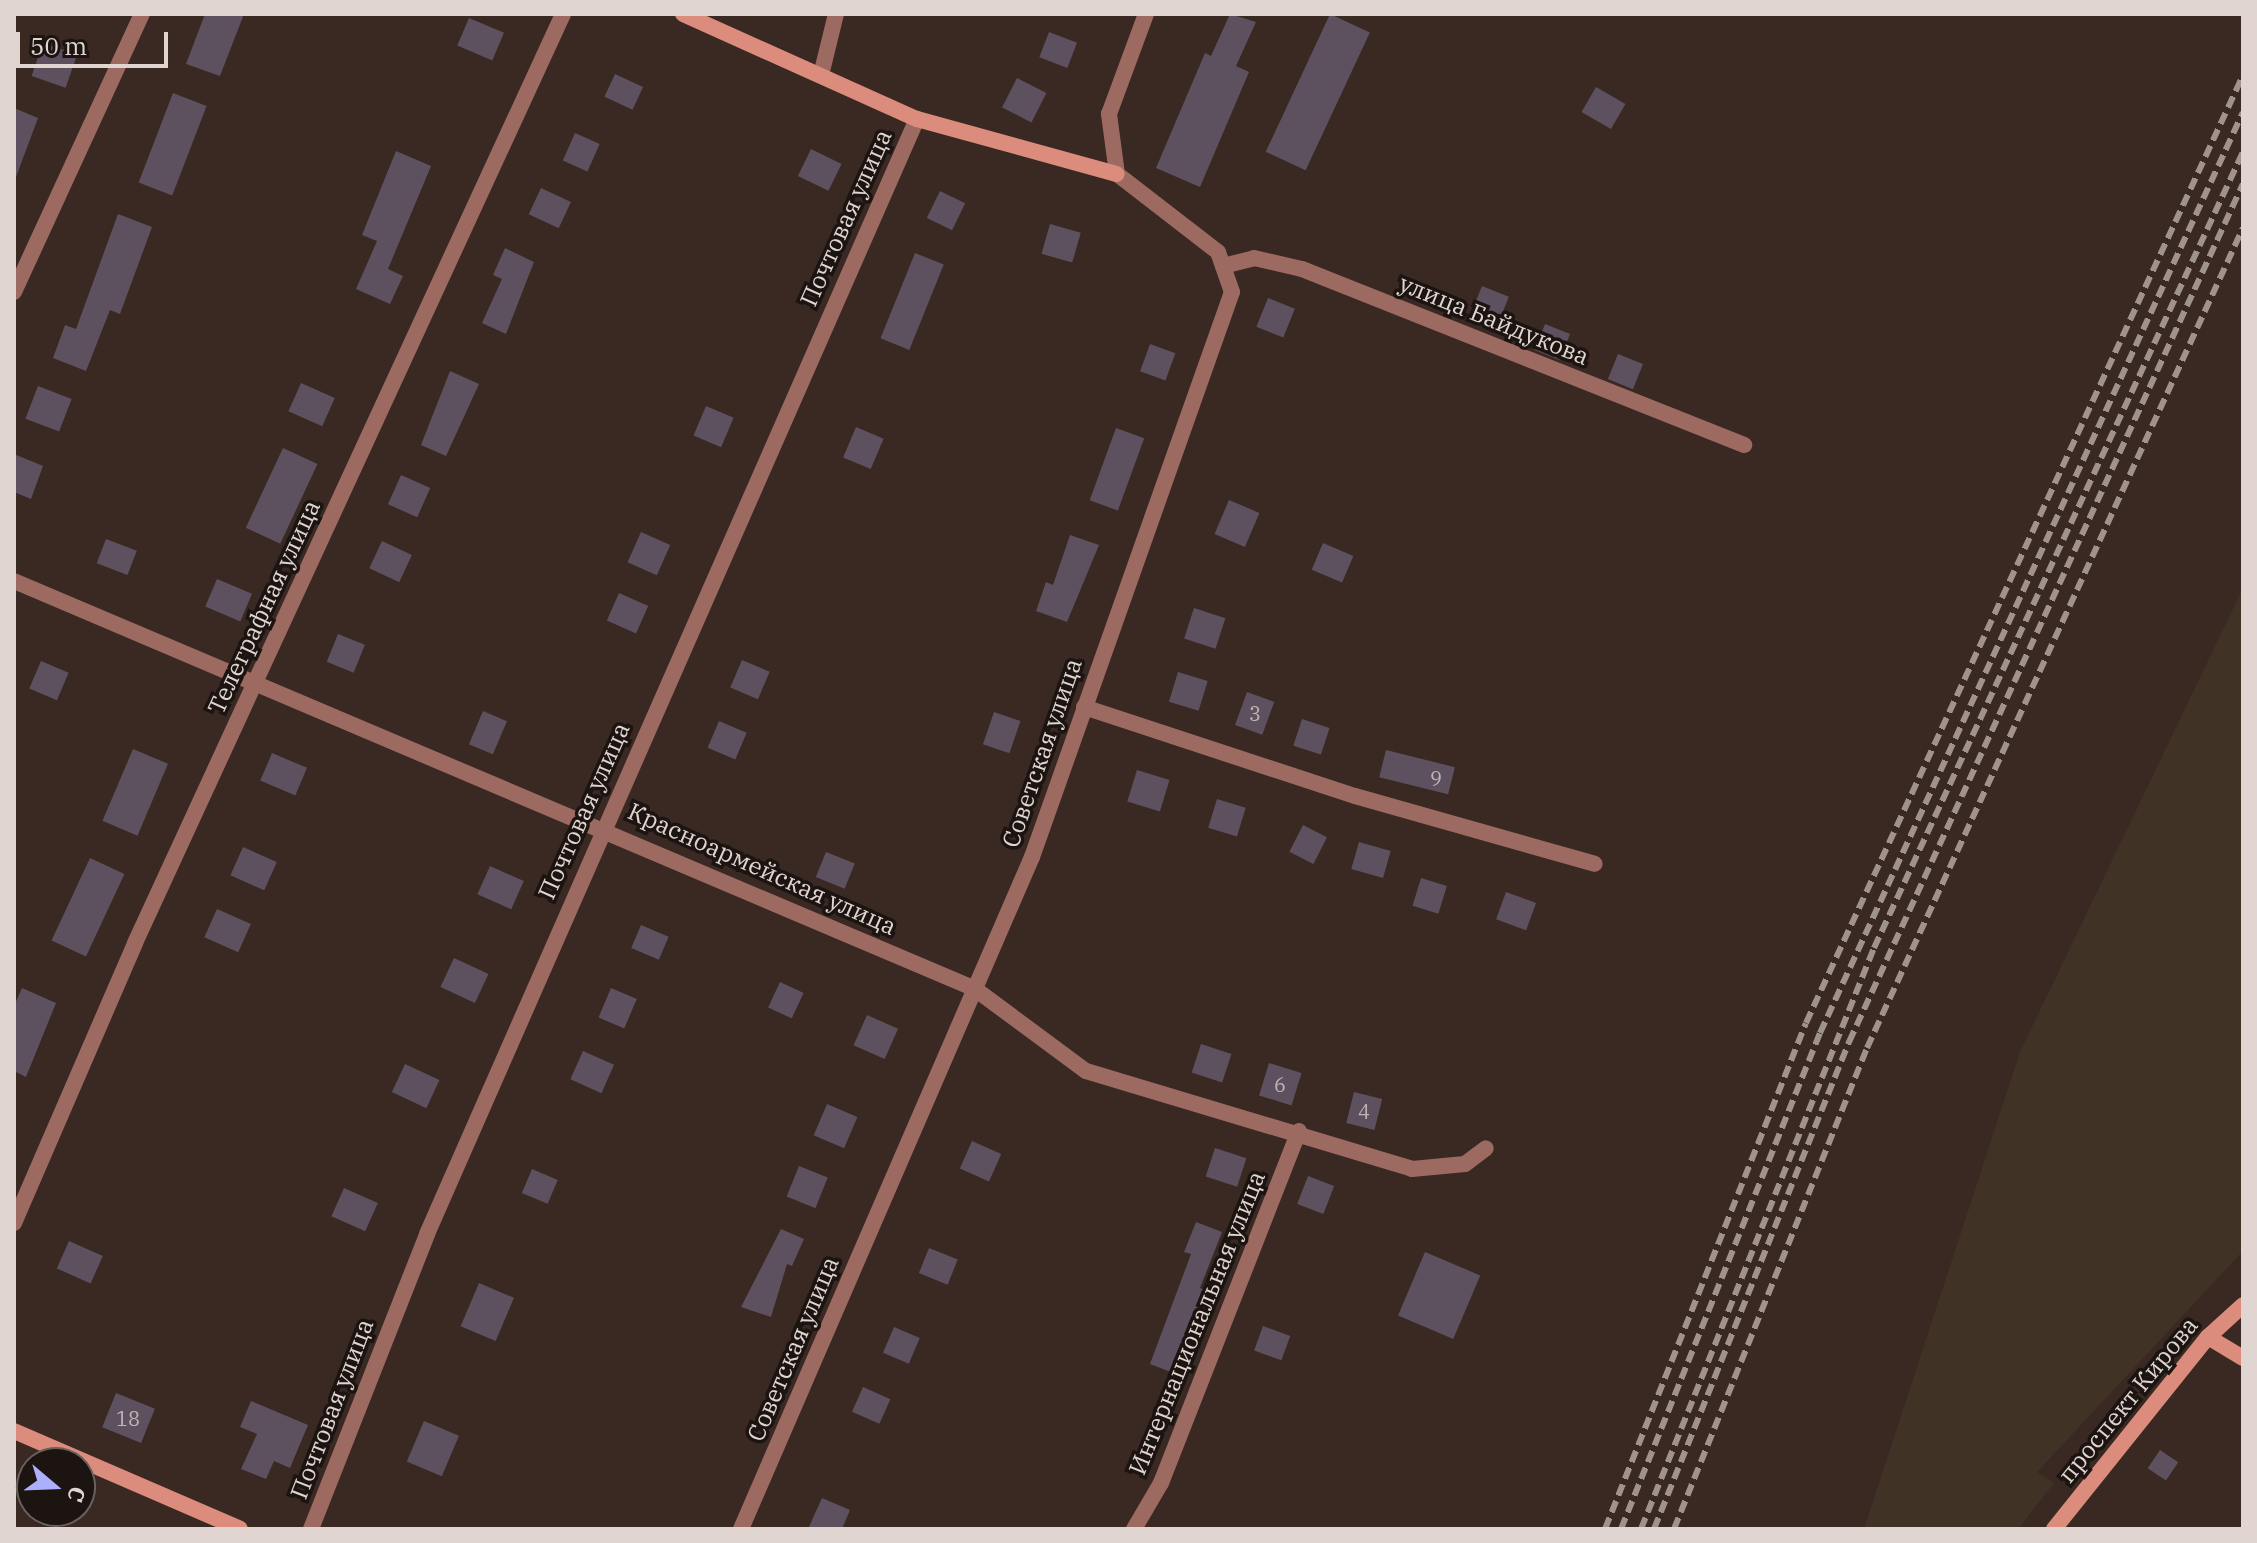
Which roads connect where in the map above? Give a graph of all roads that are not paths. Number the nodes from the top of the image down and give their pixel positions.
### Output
1 (142, 14) edge
2 (563, 14) edge
3 (683, 14) edge
4 (836, 14) edge
5 (1146, 14) edge
6 (822, 71) junction
7 (917, 119) junction
8 (1117, 174) junction
9 (1223, 266) junction
10 (14, 292) edge
11 (1744, 445) dead end
12 (14, 581) edge
13 (256, 680) junction
14 (1084, 707) junction
15 (603, 826) junction
16 (1595, 864) dead end
17 (975, 989) junction
18 (1298, 1134) junction
19 (1486, 1148) dead end
20 (14, 1223) edge
21 (2243, 1305) edge
22 (2208, 1337) junction
23 (2243, 1358) edge
24 (14, 1431) edge
25 (240, 1529) edge
26 (311, 1529) edge
27 (741, 1529) edge
28 (1134, 1529) edge
29 (2054, 1529) edge

1 - 10 street
2 - 13 street, Телеграфная улица
3 - 6 street
4 - 6 street
5 - 8 street
6 - 7 street
7 - 8 street
7 - 15 street, Почтовая улица
8 - 9 street
9 - 11 street, улица Байдукова
9 - 14 street, Советская улица
12 - 13 street, Красноармейская улица
13 - 15 street, Красноармейская улица
13 - 20 street, Телеграфная улица
14 - 16 street
14 - 17 street, Советская улица
15 - 17 street, Красноармейская улица
15 - 26 street, Почтовая улица
17 - 18 street, Красноармейская улица
17 - 27 street, Советская улица
18 - 19 street, Красноармейская улица
18 - 28 street, Интернациональная улица
21 - 22 street, проспект Кирова
22 - 23 street
22 - 29 street, проспект Кирова
24 - 25 street

